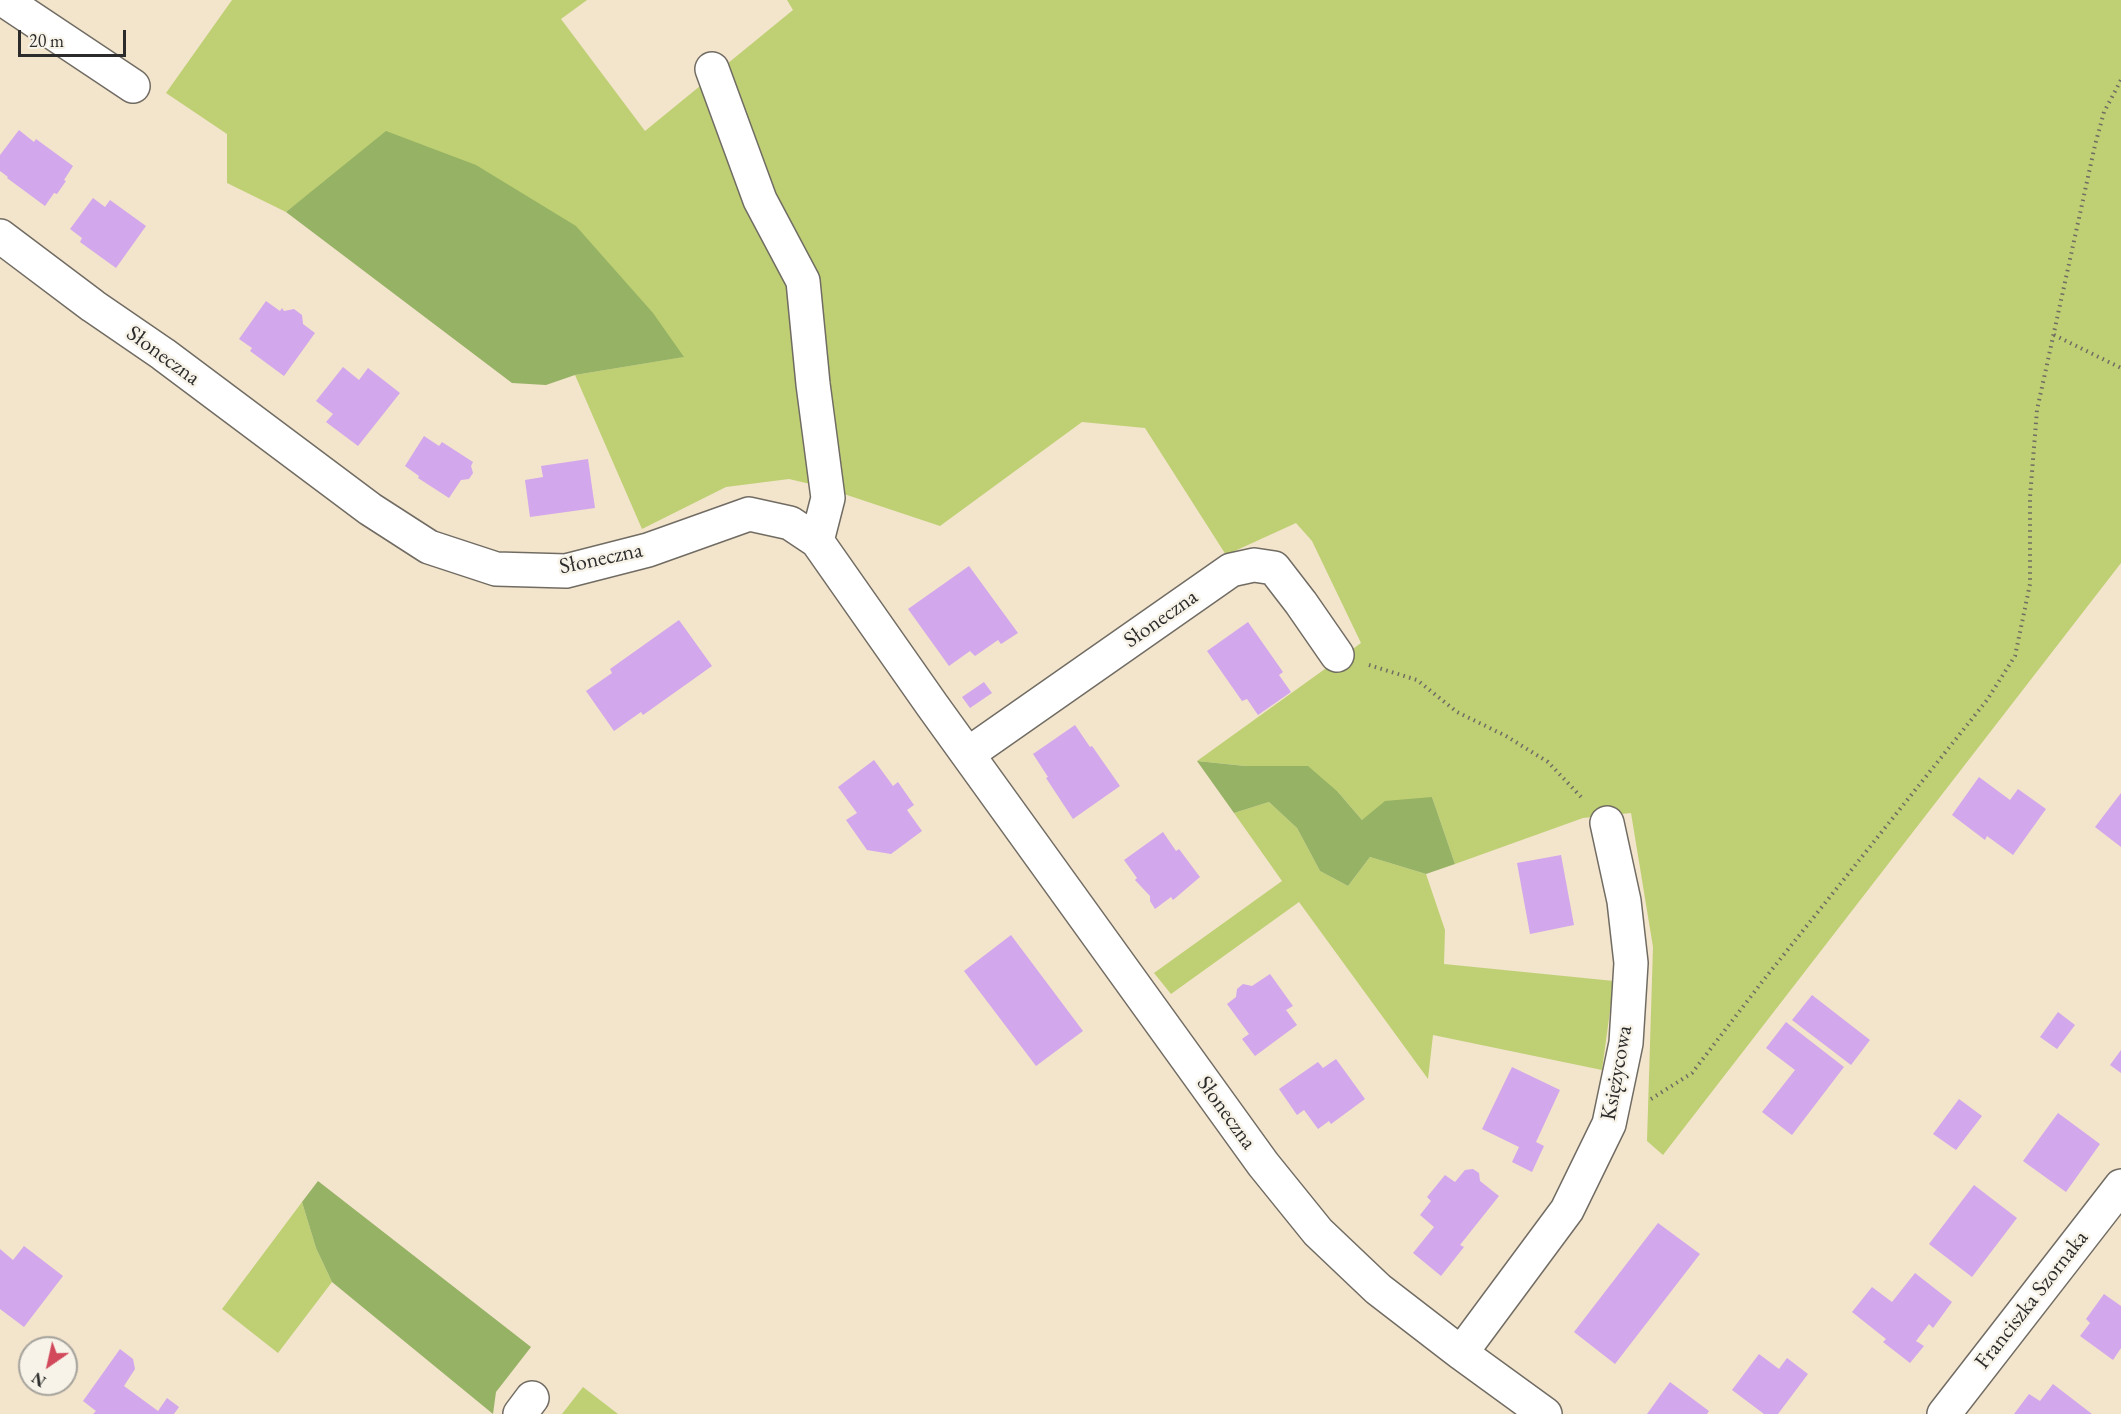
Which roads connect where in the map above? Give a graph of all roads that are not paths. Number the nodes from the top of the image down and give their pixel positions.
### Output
1 (4, 0) edge
2 (712, 69) dead end
3 (133, 86) dead end
4 (0, 236) edge
5 (817, 541) junction
6 (1336, 655) road end
7 (968, 754) junction
8 (1607, 823) road end
9 (2121, 1186) edge
10 (1461, 1353) junction
11 (1545, 1414) edge
12 (1944, 1414) edge

1 - 3 street
2 - 5 street
4 - 5 street, Słoneczna
5 - 7 street, Słoneczna
6 - 7 street, Słoneczna
7 - 10 street, Słoneczna
8 - 10 street, Księżycowa
9 - 12 street, Franciszka Szornaka
10 - 11 street, Słoneczna

